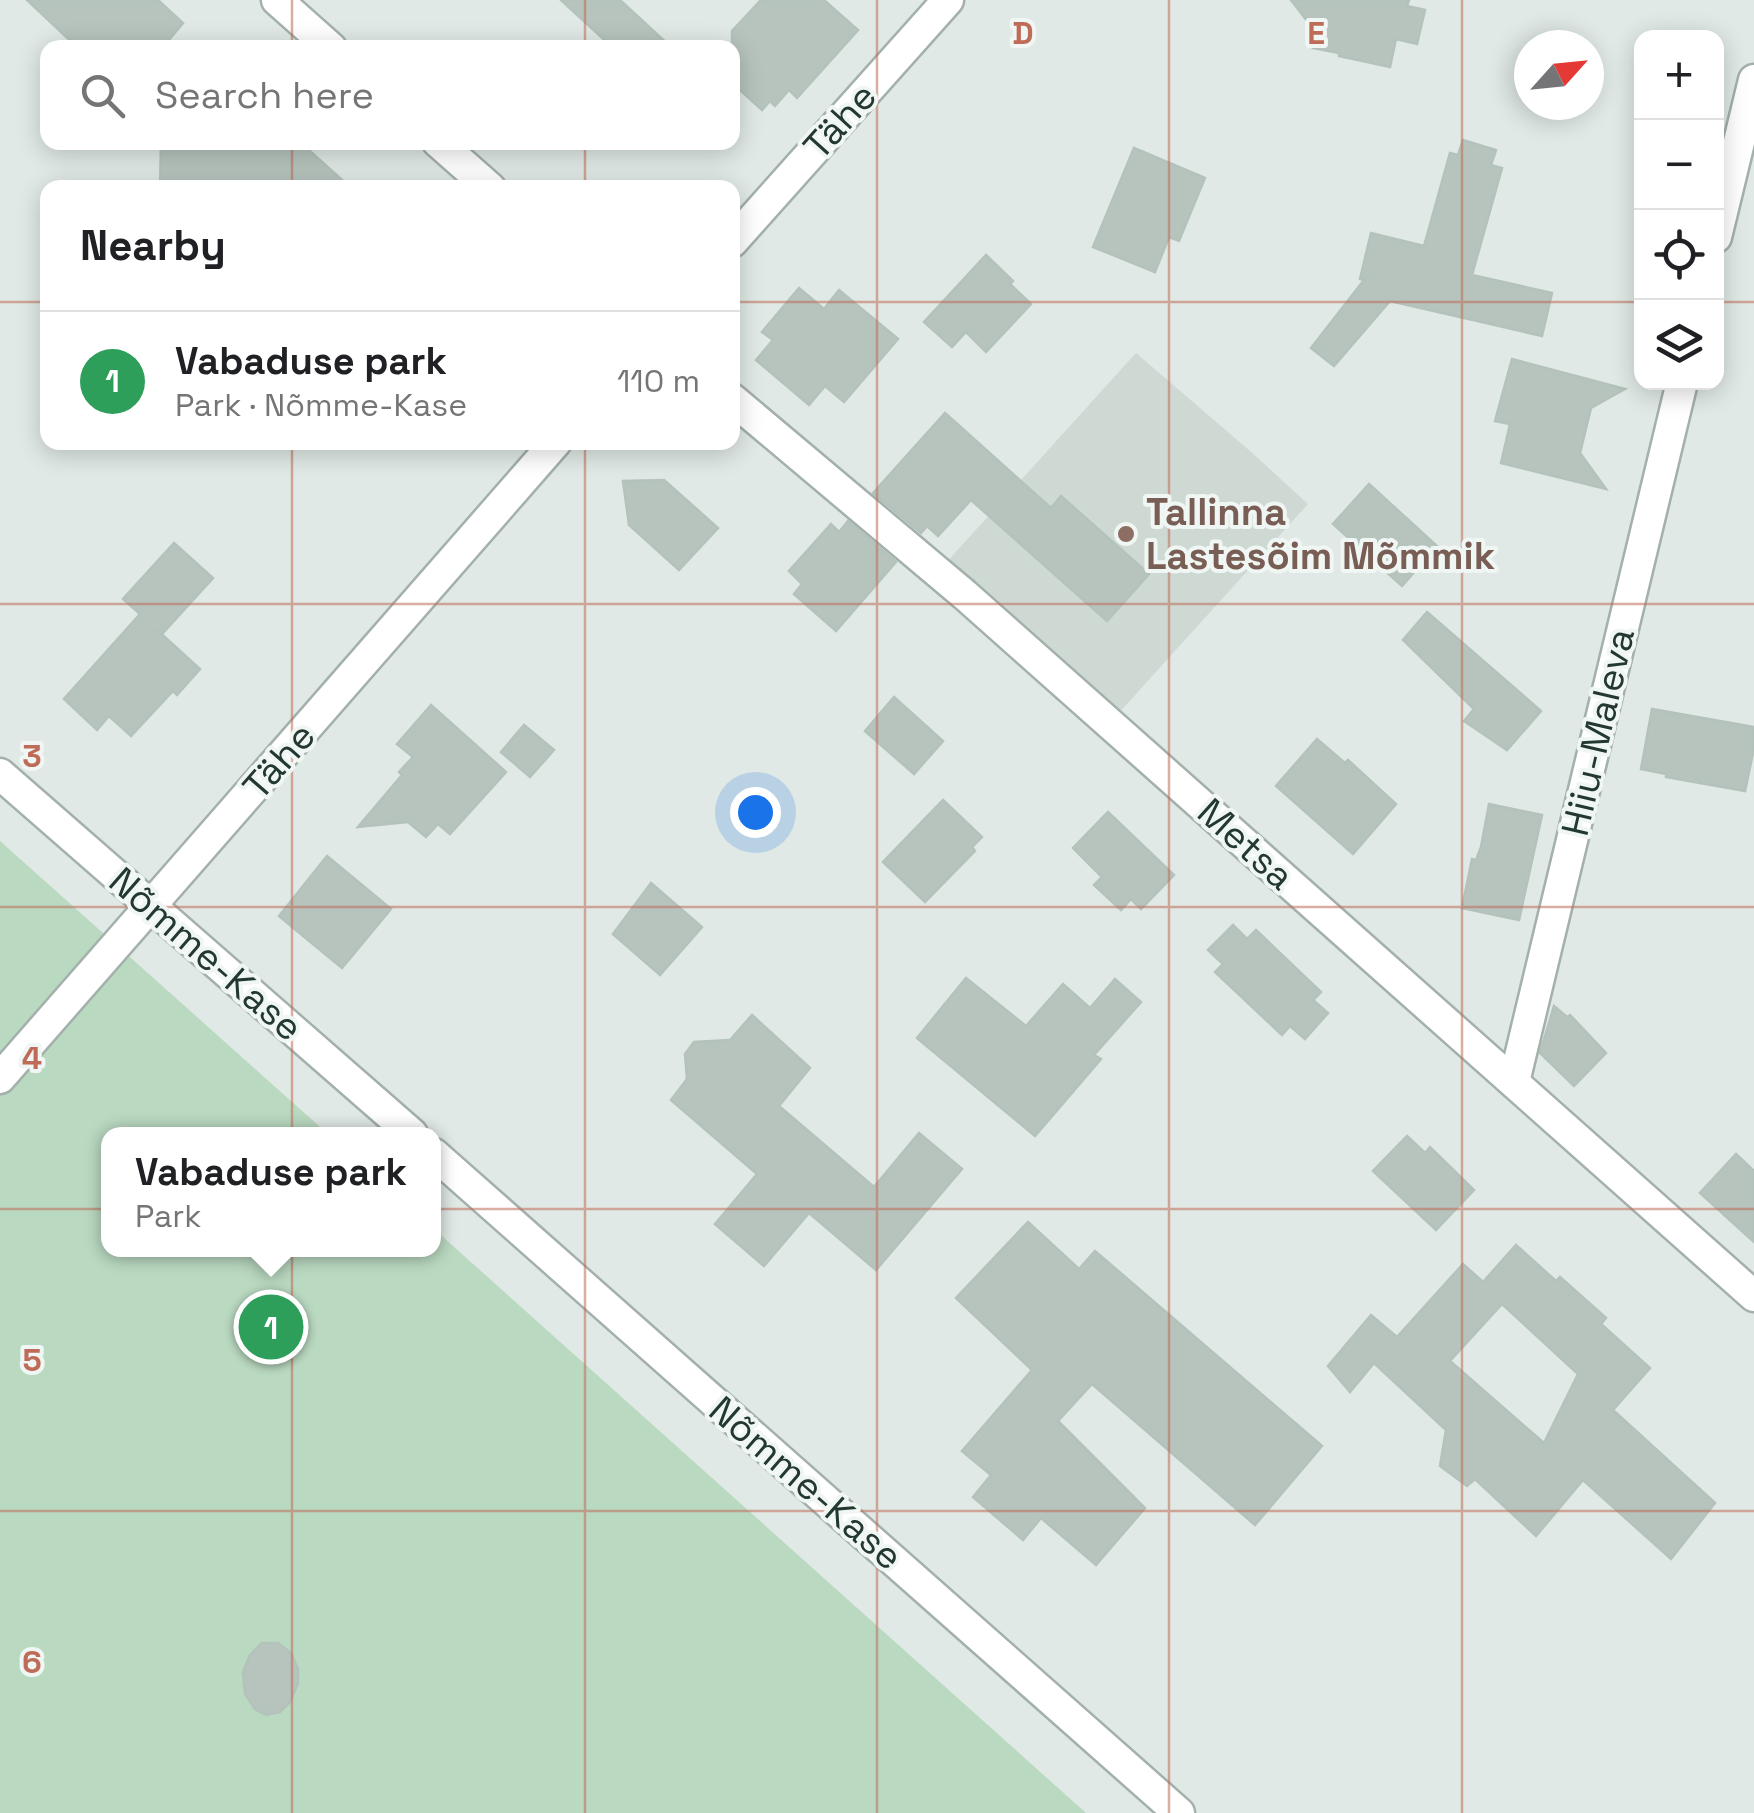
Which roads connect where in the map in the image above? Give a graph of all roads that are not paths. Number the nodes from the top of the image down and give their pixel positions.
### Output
1 (277, 0) edge
2 (948, 0) edge
3 (322, 40) edge
4 (1754, 80) edge
5 (447, 150) edge
6 (481, 180) edge
7 (1723, 210) edge
8 (740, 233) edge
9 (1680, 390) edge
10 (740, 405) edge
11 (549, 450) edge
12 (0, 774) edge
13 (152, 906) junction
14 (0, 1078) edge
15 (1514, 1082) junction
16 (404, 1127) edge
17 (441, 1160) edge
18 (1754, 1296) edge
19 (1179, 1813) edge

1 - 3 street
2 - 8 street, Tähe
4 - 7 street
5 - 6 street
9 - 15 street, Hiiu-Maleva
10 - 15 street, Metsa
11 - 13 street, Tähe
12 - 13 street, Nõmme-Kase
13 - 14 street, Tähe
13 - 16 street, Nõmme-Kase
15 - 18 street, Metsa
17 - 19 street, Nõmme-Kase

